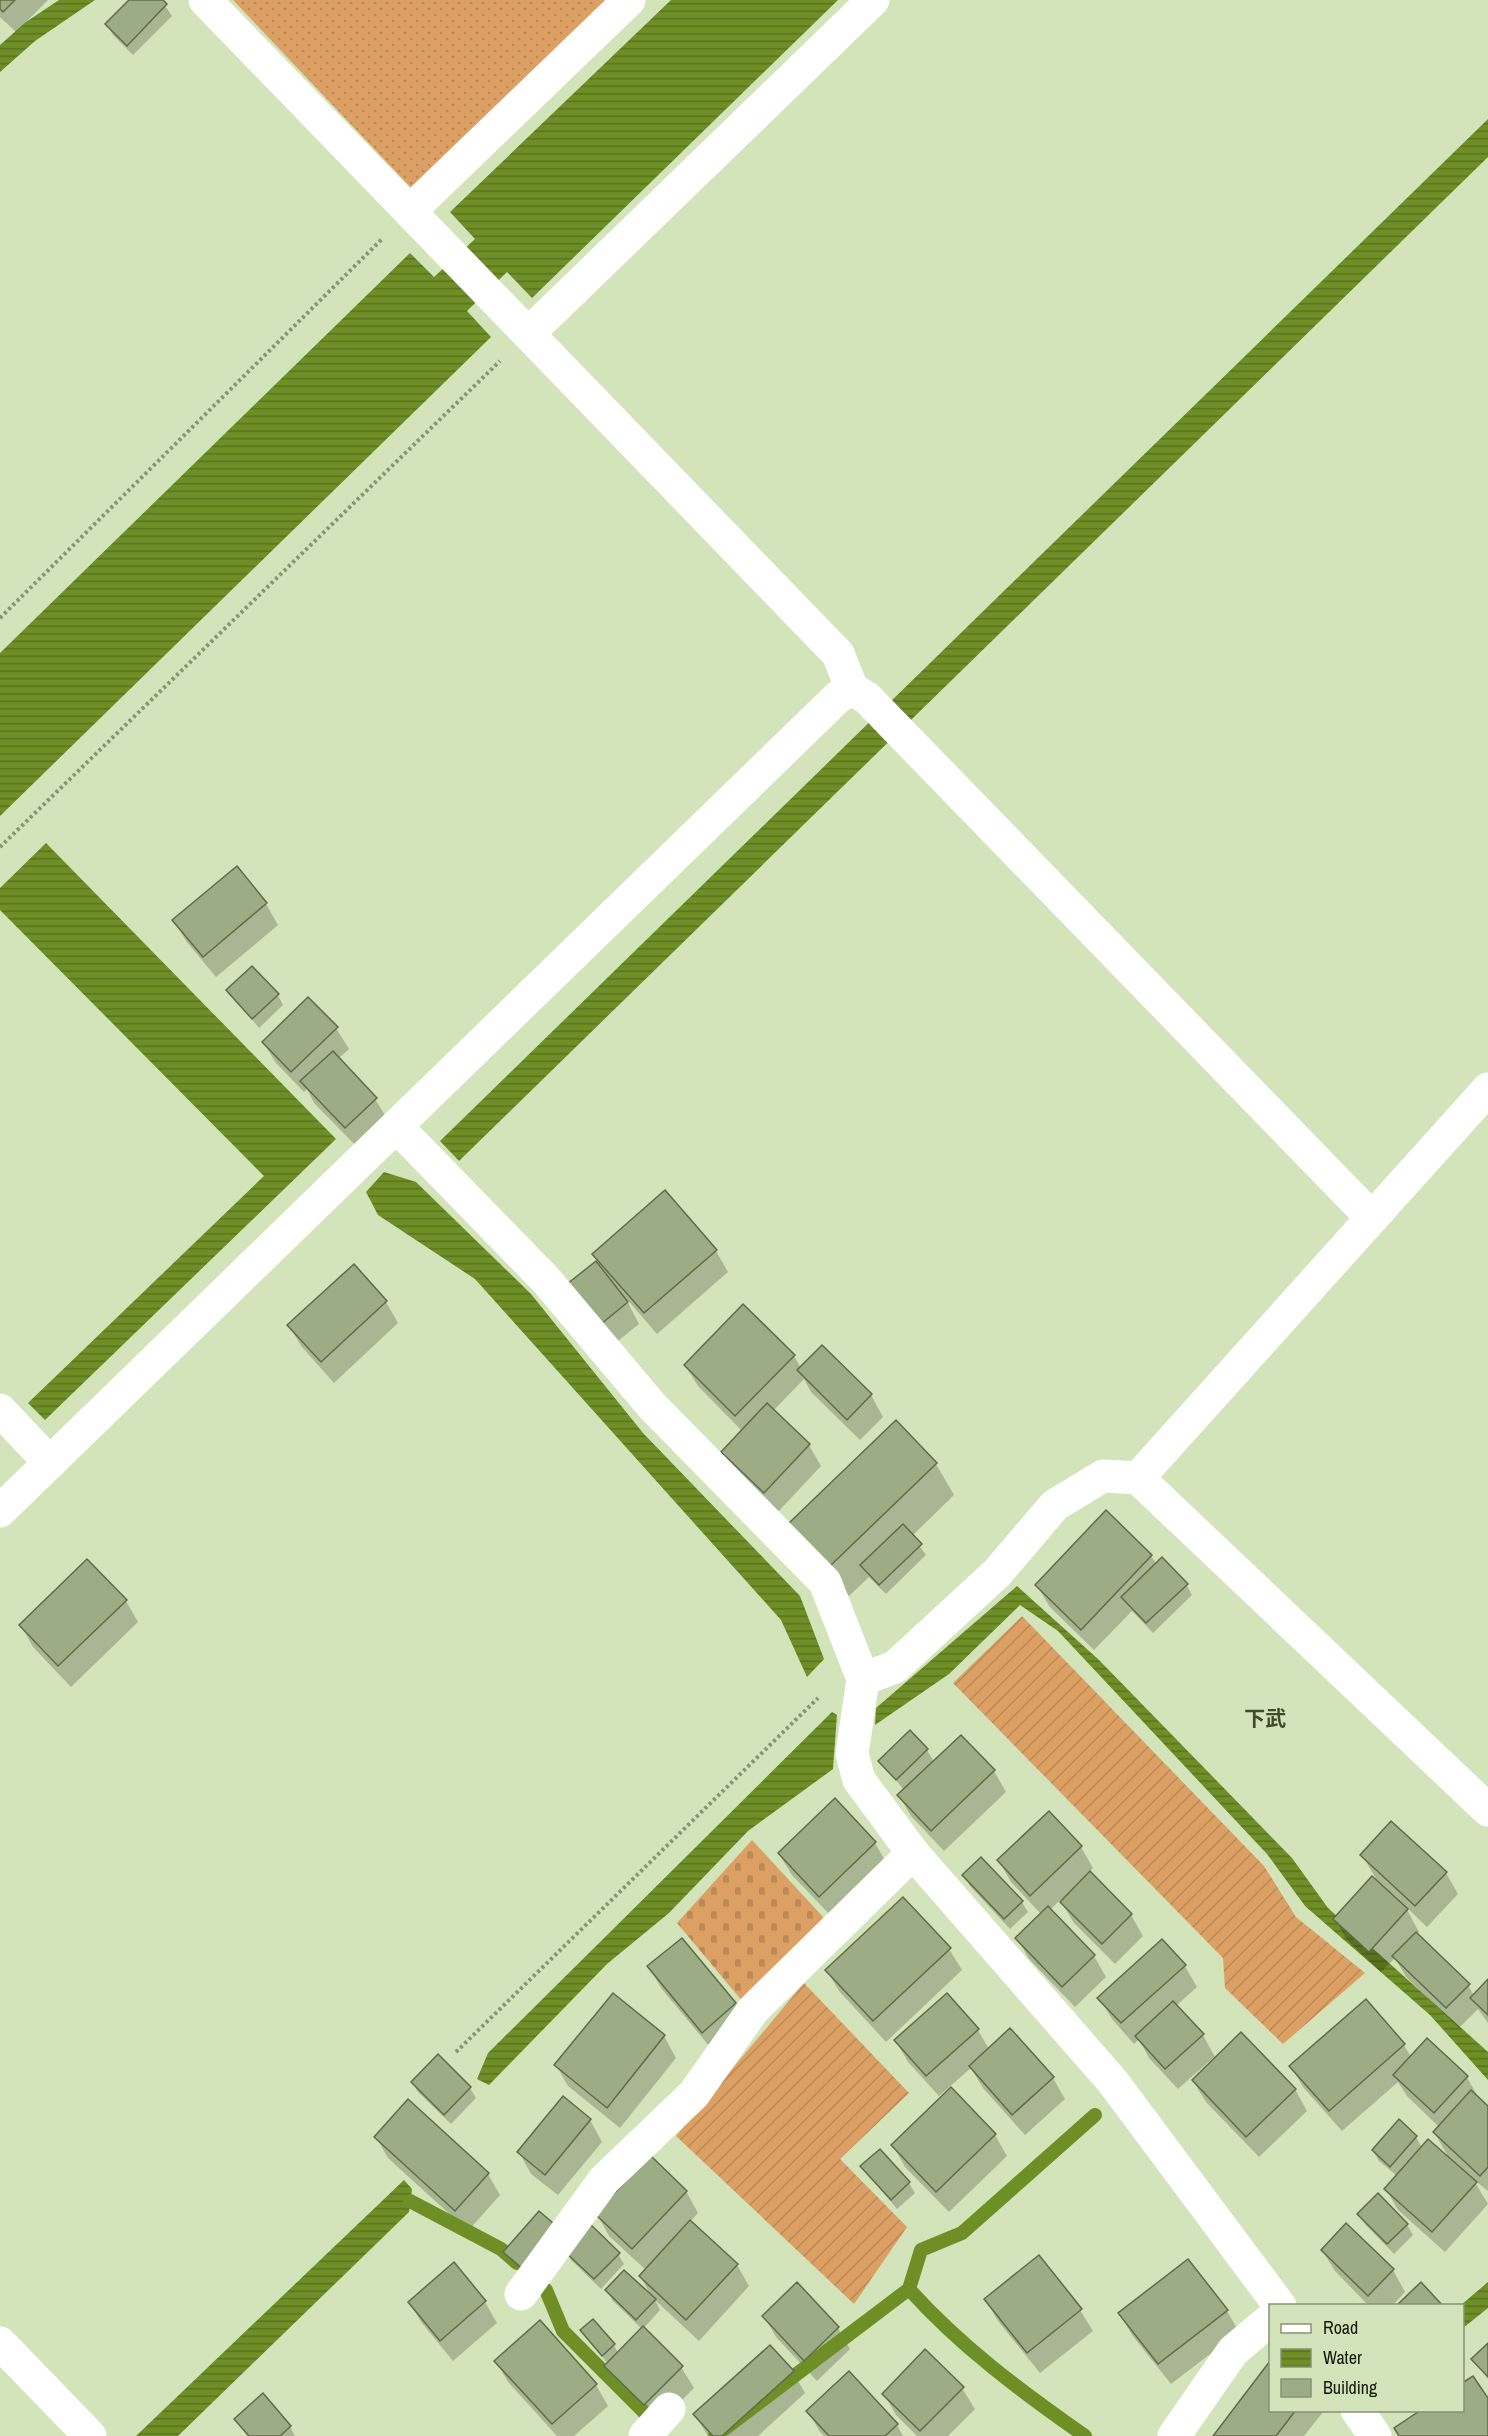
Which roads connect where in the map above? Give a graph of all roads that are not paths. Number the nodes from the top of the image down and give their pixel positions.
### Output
1 (206, 0) edge
2 (628, 0) edge
3 (873, 0) edge
4 (410, 211) junction
5 (529, 333) junction
6 (860, 693) junction
7 (1488, 1089) edge
8 (397, 1127) junction
9 (1372, 1218) junction
10 (0, 1410) edge
11 (50, 1464) junction
12 (1138, 1478) junction
13 (0, 1511) edge
14 (863, 1679) junction
15 (1488, 1810) edge
16 (913, 1853) junction
17 (521, 2294) dead end
18 (1279, 2304) edge
19 (1269, 2321) edge
20 (0, 2343) edge
21 (669, 2409) dead end
22 (1358, 2412) edge
23 (90, 2436) edge
24 (645, 2436) edge
25 (1174, 2436) edge
26 (1375, 2436) edge

1 - 4 street
2 - 4 street
3 - 5 street
4 - 5 street
5 - 6 street
6 - 8 street
6 - 9 street
7 - 9 street
8 - 11 street
8 - 14 street
9 - 12 street
10 - 11 street
11 - 13 street
12 - 14 street
12 - 15 street
14 - 16 street
16 - 17 street
16 - 18 street
19 - 25 street
20 - 23 street
21 - 24 street
22 - 26 street

